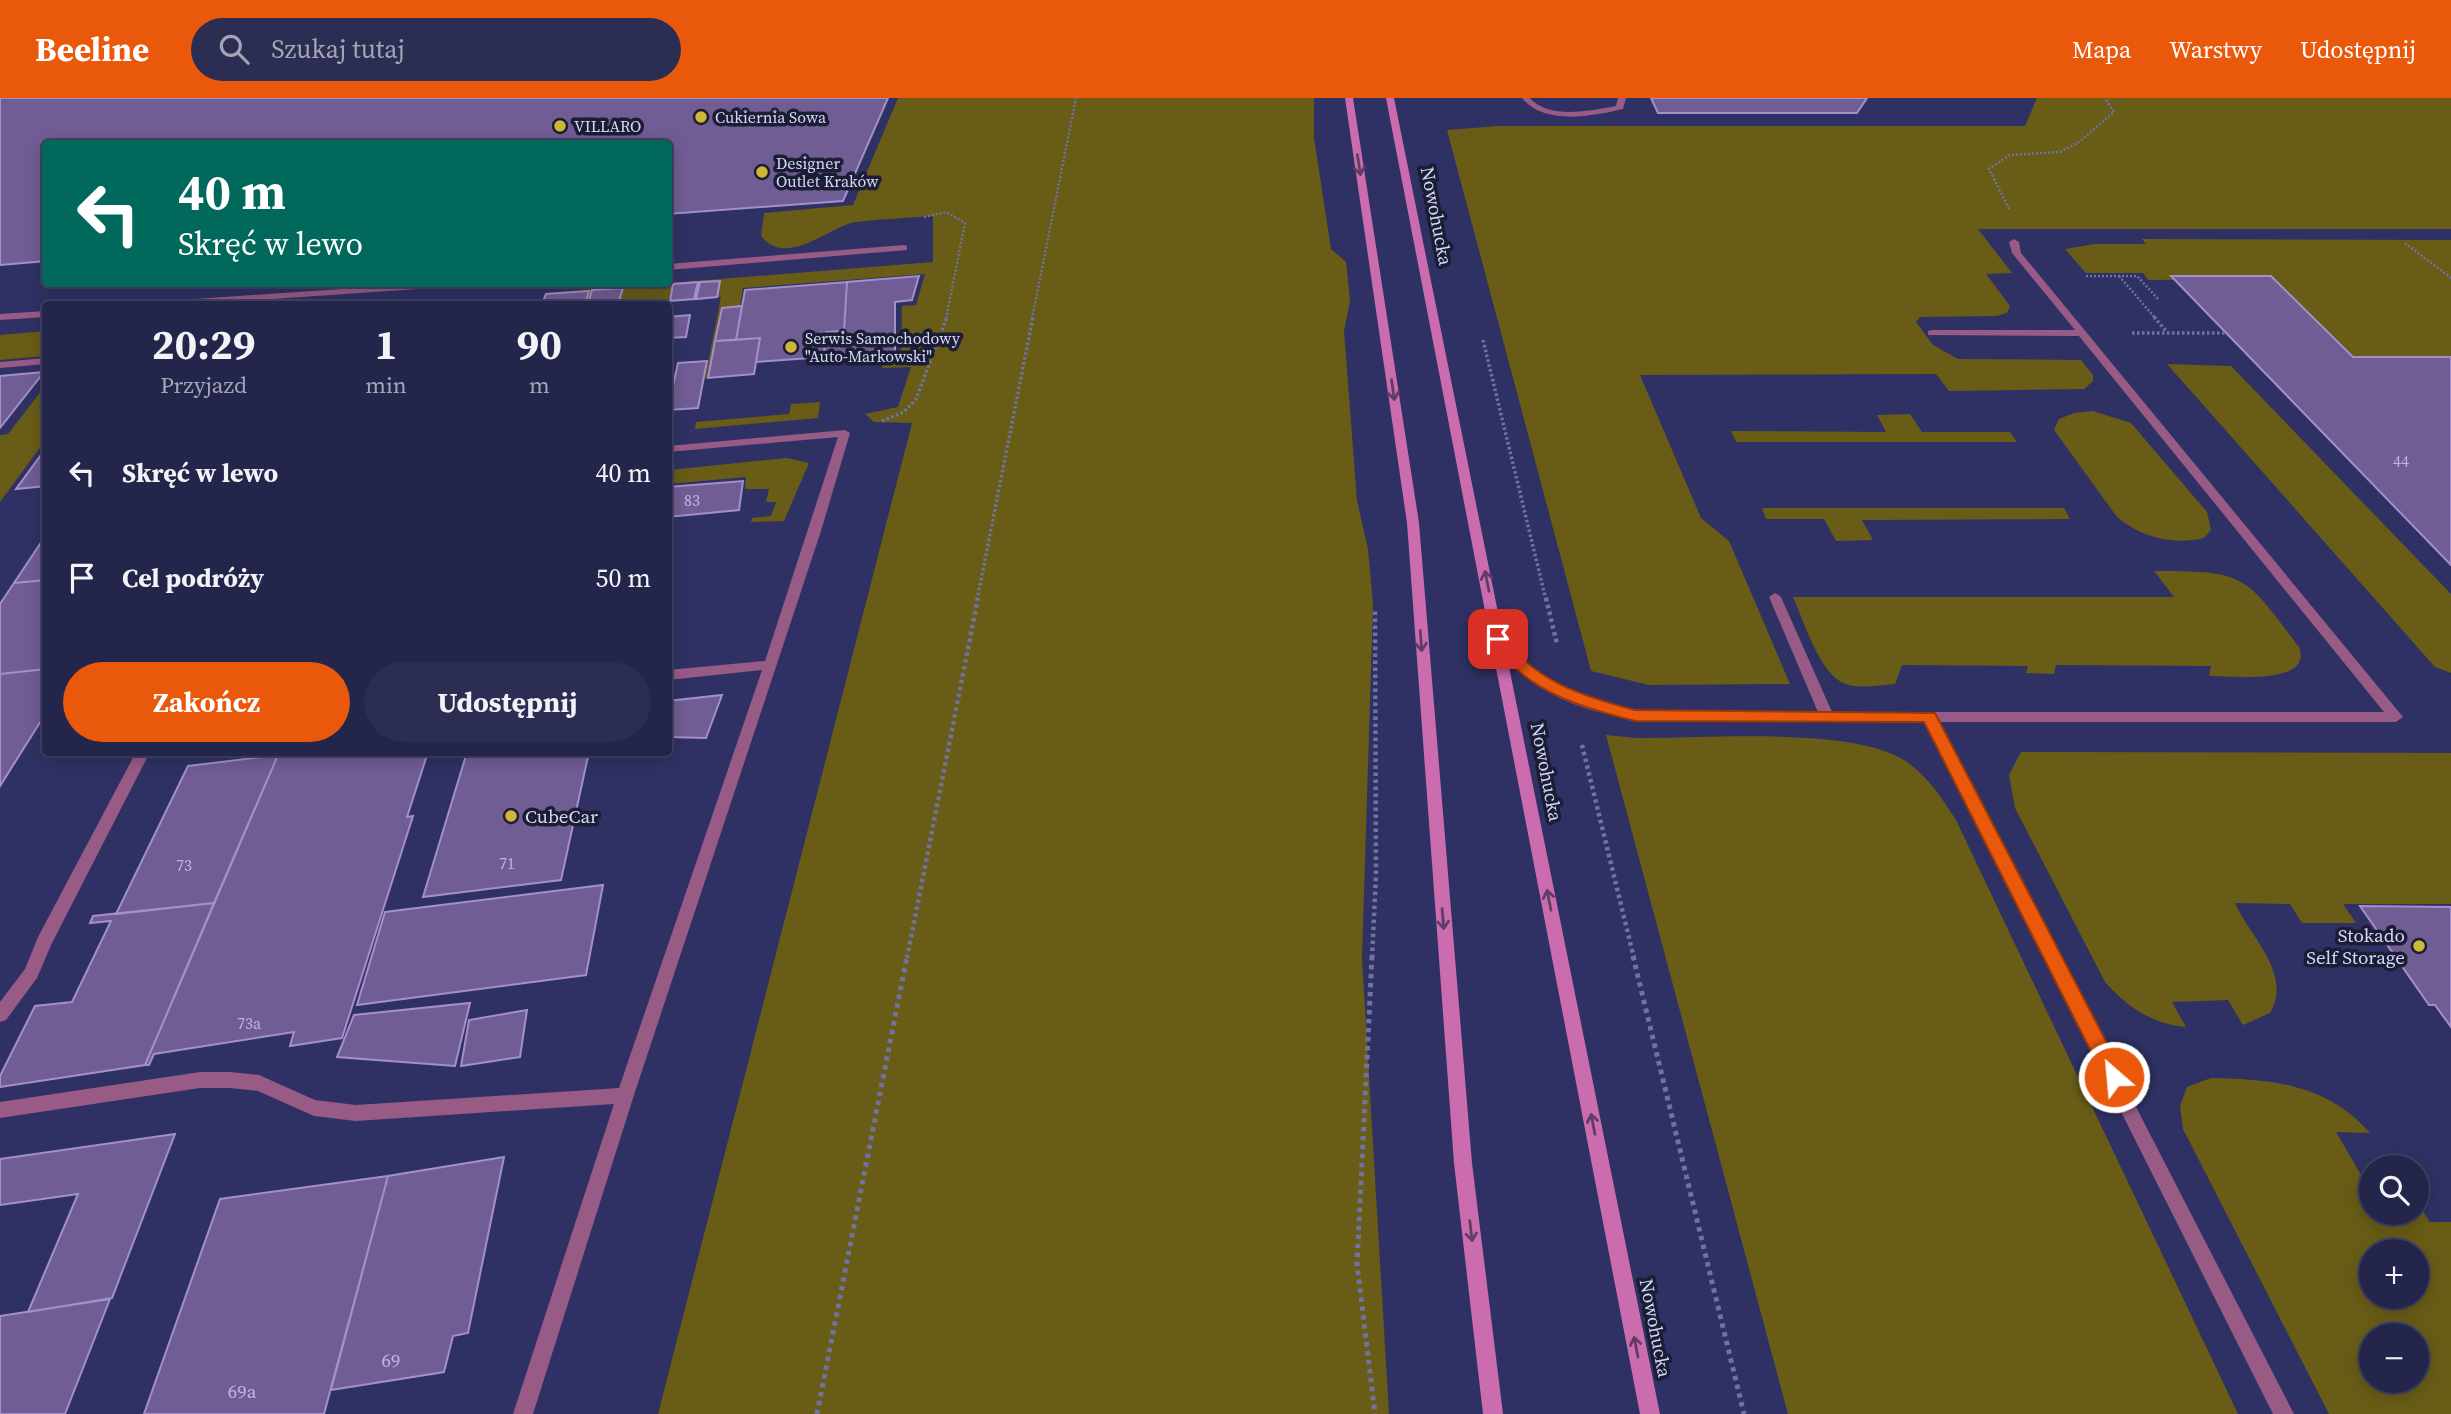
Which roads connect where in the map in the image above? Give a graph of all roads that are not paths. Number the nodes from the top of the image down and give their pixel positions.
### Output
1 (1349, 98) edge
2 (1390, 98) edge
3 (1526, 98) edge
4 (1622, 98) edge
5 (2014, 242) dead end
6 (904, 248) road end
7 (672, 267) edge
8 (405, 287) edge
9 (208, 301) edge
10 (42, 314) edge
11 (0, 317) edge
12 (1932, 333) dead end
13 (2082, 333) junction
14 (42, 361) edge
15 (0, 365) edge
16 (672, 450) edge
17 (1775, 597) dead end
18 (1498, 639) junction
19 (768, 665) junction
20 (672, 675) edge
21 (1826, 715) junction
22 (1929, 717) junction
23 (140, 756) edge
24 (0, 1015) edge
25 (625, 1095) junction
26 (0, 1110) edge
27 (523, 1414) edge
28 (1493, 1414) edge
29 (1650, 1414) edge
30 (2284, 1414) edge

1 -> 28 main road
18 -> 2 main road, Nowohucka
3 - 4 lane
5 - 13 lane
6 - 7 lane
8 - 9 lane
10 - 11 lane
12 - 13 lane
13 - 22 lane
14 - 15 lane
16 - 19 lane
17 - 21 lane
18 - 21 lane
29 -> 18 main road, Nowohucka
19 - 20 lane
19 - 25 lane
21 - 22 lane
22 - 30 lane
23 - 24 lane
25 - 26 lane
25 - 27 lane

